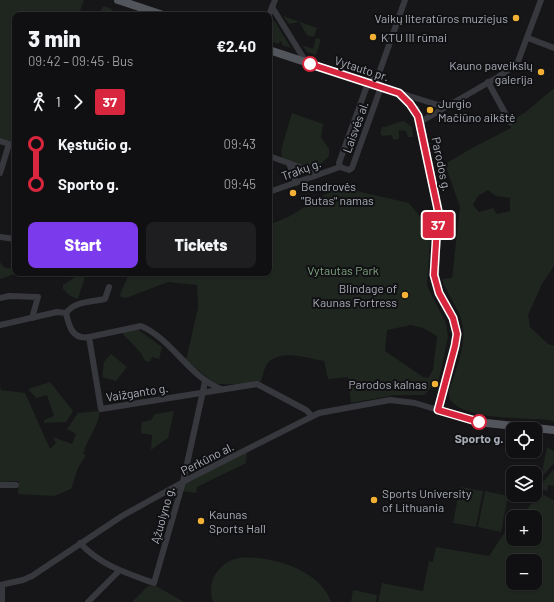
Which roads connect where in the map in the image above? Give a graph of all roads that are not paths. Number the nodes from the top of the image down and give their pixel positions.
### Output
1 (118, 0) edge
2 (274, 0) edge
3 (405, 0) edge
4 (541, 0) edge
5 (141, 4) edge
6 (272, 7) junction
7 (157, 12) edge
8 (270, 12) edge
9 (528, 38) junction
10 (554, 48) edge
11 (272, 51) edge
12 (306, 62) junction
13 (378, 76) junction
14 (488, 82) junction
15 (368, 83) junction
16 (381, 87) junction
17 (399, 93) junction
18 (449, 104) junction
19 (420, 122) junction
20 (510, 122) dead end
21 (0, 141) edge
22 (12, 145) edge
23 (272, 157) edge
24 (289, 164) junction
25 (340, 167) junction
26 (0, 173) edge
27 (314, 176) junction
28 (296, 183) junction
29 (272, 191) edge
30 (0, 237) edge
31 (12, 239) edge
32 (108, 287) dead end
33 (0, 298) edge
34 (66, 313) junction
35 (32, 318) junction
36 (0, 325) edge
37 (89, 337) junction
38 (205, 382) junction
39 (223, 390) junction
40 (203, 393) junction
41 (438, 410) junction
42 (312, 416) junction
43 (554, 430) edge
44 (183, 482) junction
45 (0, 485) edge
46 (16, 485) dead end
47 (80, 543) junction
48 (119, 571) junction
49 (1, 585) edge
50 (2, 602) edge
51 (88, 602) edge

1 - 5 main road
2 - 6 street
3 - 13 street
4 - 9 street
5 - 7 main road
6 - 8 street
6 - 12 street
9 - 10 street
9 - 14 street
11 - 12 main road, Vytauto pr.
12 - 15 main road, Vytauto pr.
13 - 15 street
13 - 16 street
14 - 18 street
14 - 20 street
15 - 16 main road, Vytauto pr.
15 - 25 street, Laisvės al.
16 - 17 main road, Vytauto pr.
16 - 25 street, Laisvės al.
17 - 18 street, Vytauto pr.
17 - 19 main road, Parodos g.
18 - 19 street
19 - 41 main road, Parodos g.
21 - 22 street
22 - 26 street
23 - 24 street
24 - 27 street
24 - 28 street
25 - 27 street, Trakų g.
27 - 28 street, Trakų g.
28 - 29 street, Trakų g.
30 - 31 street
32 - 34 street
33 - 35 street
34 - 35 street
34 - 37 street
35 - 36 street
37 - 38 street
37 - 40 street, Vaižganto g.
38 - 39 street
38 - 40 street, Ąžuolyno g.
39 - 40 street, Vaižganto g.
39 - 42 street, Vaižganto g.
40 - 44 street, Ąžuolyno g.
41 - 42 street, Perkūno al.
41 - 43 main road
42 - 44 street, Perkūno al.
44 - 47 street, Perkūno al.
44 - 48 street, Ąžuolyno g.
45 - 46 street
47 - 48 street
47 - 49 street, Perkūno al.
48 - 51 street
49 - 50 street, Perkūno al.

